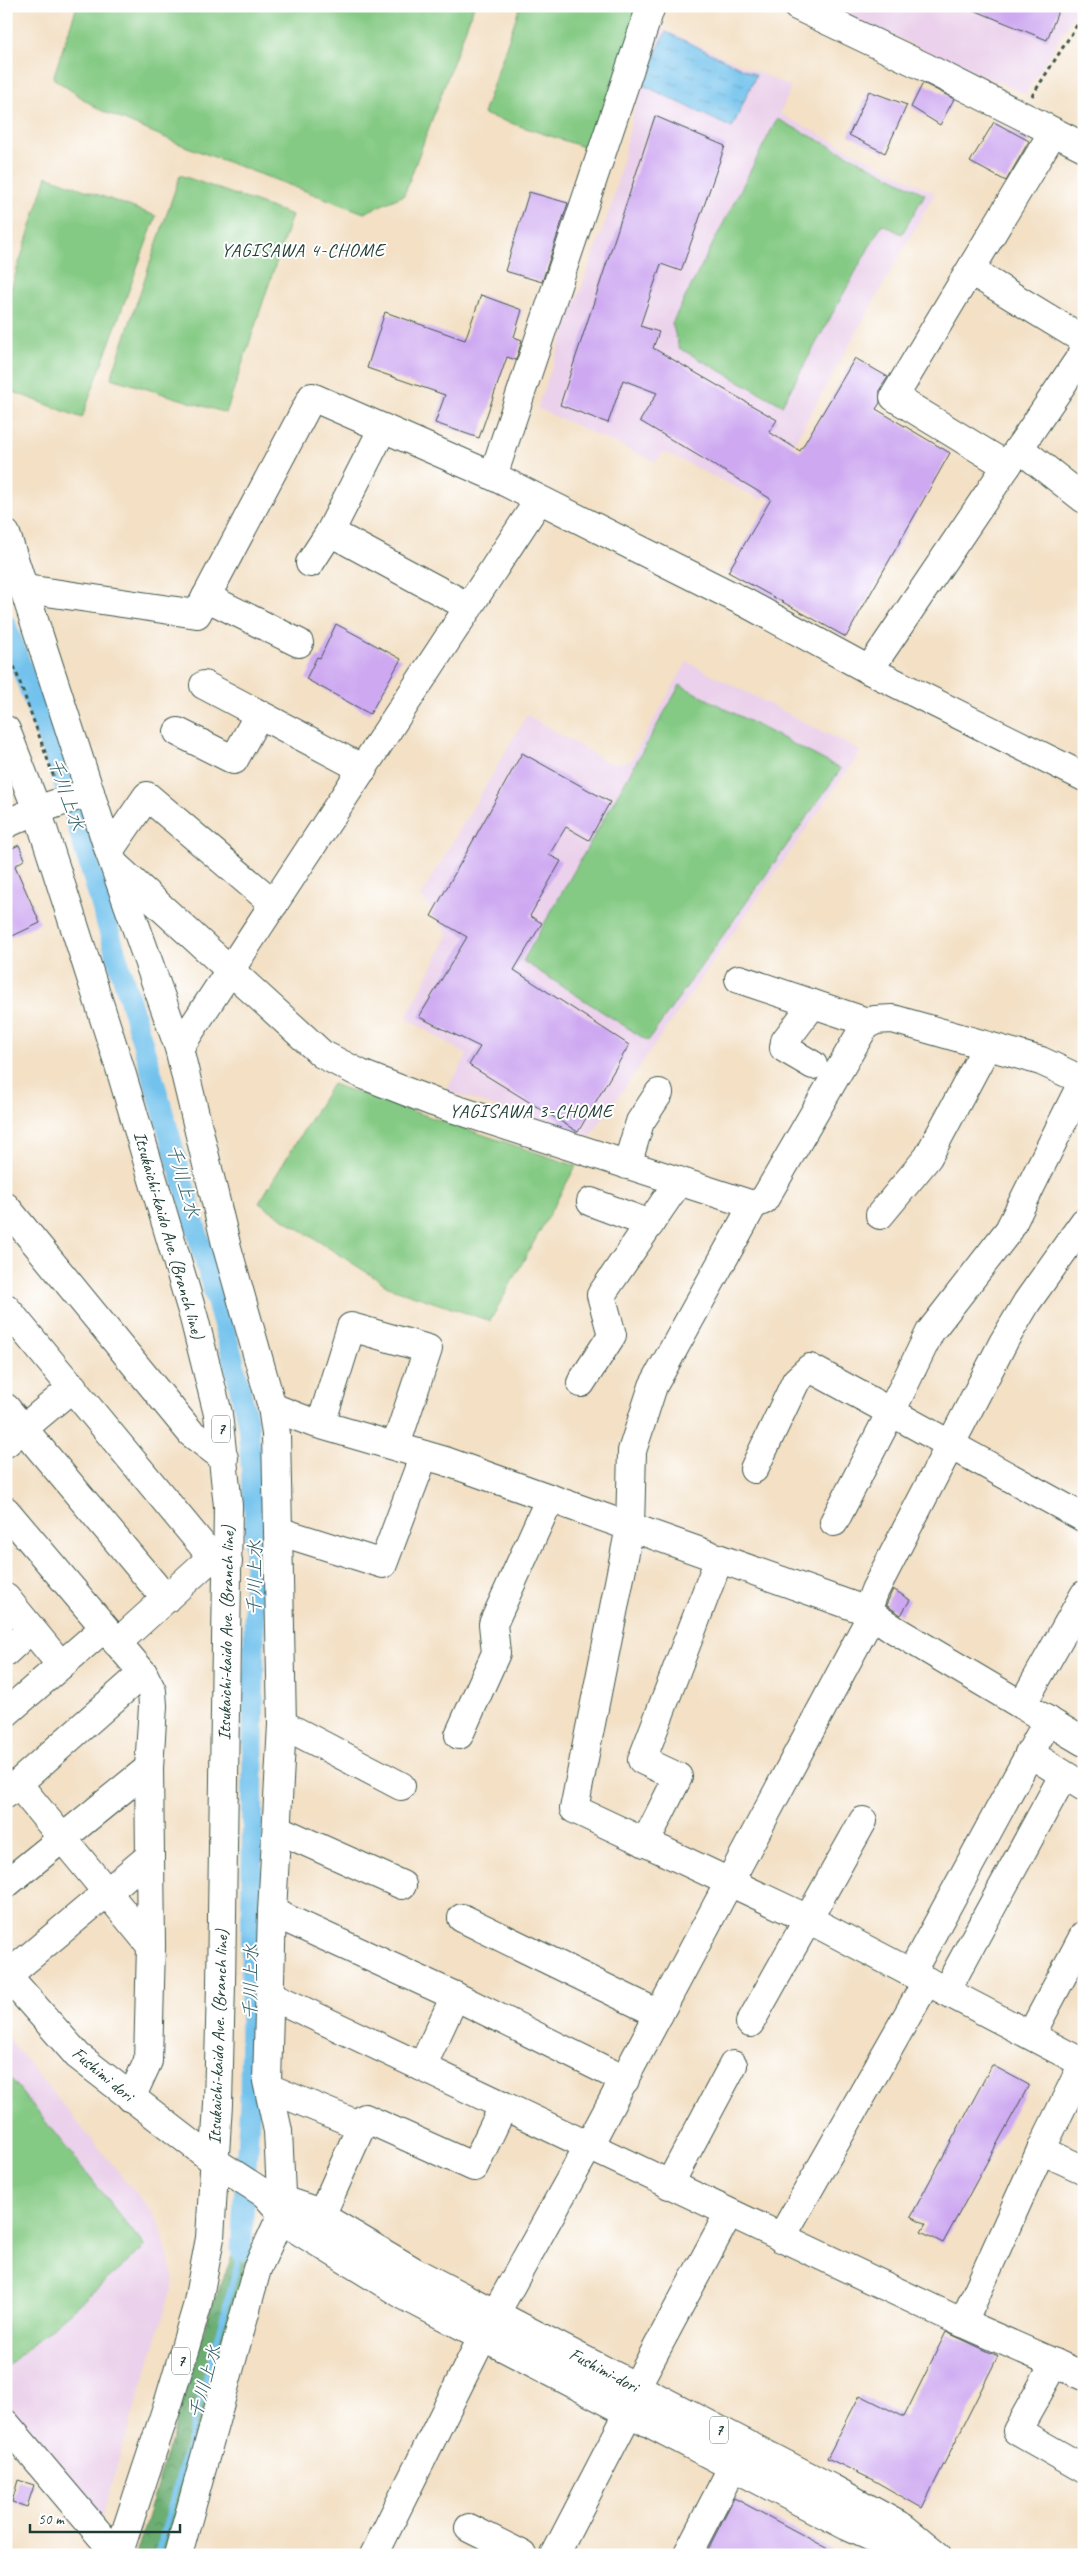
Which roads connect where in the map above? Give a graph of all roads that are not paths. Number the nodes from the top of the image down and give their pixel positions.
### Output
1 (651, 6) edge
2 (797, 6) edge
3 (1053, 132) junction
4 (1084, 147) edge
5 (971, 271) junction
6 (1084, 340) edge
7 (1084, 352) edge
8 (383, 428) junction
9 (1013, 457) junction
10 (492, 476) junction
11 (1084, 499) edge
12 (540, 500) junction
13 (330, 532) junction
14 (6, 534) edge
15 (310, 563) dead end
16 (26, 589) junction
17 (206, 597) junction
18 (469, 607) junction
19 (298, 643) dead end
20 (869, 670) junction
21 (204, 685) dead end
22 (259, 714) junction
23 (6, 730) edge
24 (178, 732) dead end
25 (1042, 757) junction
26 (363, 768) junction
27 (1084, 777) edge
28 (90, 792) junction
29 (1084, 792) edge
30 (45, 800) junction
31 (6, 824) edge
32 (111, 857) junction
33 (274, 904) junction
34 (229, 972) junction
35 (739, 979) dead end
36 (813, 1004) junction
37 (870, 1023) junction
38 (987, 1046) junction
39 (179, 1048) junction
40 (813, 1065) dead end
41 (1084, 1081) edge
42 (659, 1093) dead end
43 (627, 1165) junction
44 (679, 1181) junction
45 (591, 1202) dead end
46 (753, 1205) junction
47 (6, 1207) edge
48 (880, 1215) dead end
49 (1084, 1222) edge
50 (650, 1224) junction
51 (6, 1308) edge
52 (581, 1383) dead end
53 (72, 1388) junction
54 (272, 1406) junction
55 (6, 1408) edge
56 (891, 1412) junction
57 (320, 1424) junction
58 (15, 1436) edge
59 (396, 1445) junction
60 (953, 1445) junction
61 (224, 1458) junction
62 (434, 1458) junction
63 (754, 1468) dead end
64 (550, 1498) junction
65 (6, 1510) edge
66 (1084, 1518) edge
67 (834, 1522) dead end
68 (630, 1527) junction
69 (278, 1531) junction
70 (719, 1559) junction
71 (220, 1560) junction
72 (1084, 1595) edge
73 (6, 1598) edge
74 (166, 1599) junction
75 (867, 1611) junction
76 (32, 1629) junction
77 (110, 1636) junction
78 (6, 1652) edge
79 (61, 1665) junction
80 (143, 1673) junction
81 (1022, 1705) junction
82 (6, 1713) edge
83 (1048, 1720) junction
84 (282, 1724) junction
85 (459, 1735) dead end
86 (1084, 1742) edge
87 (1030, 1753) junction
88 (149, 1768) junction
89 (1073, 1781) edge
90 (402, 1786) dead end
91 (12, 1789) edge
92 (863, 1821) dead end
93 (277, 1828) junction
94 (63, 1839) junction
95 (645, 1844) junction
96 (150, 1857) junction
97 (730, 1882) junction
98 (6, 1884) edge
99 (402, 1886) dead end
100 (108, 1893) junction
101 (272, 1912) junction
102 (462, 1918) dead end
103 (808, 1919) junction
104 (1084, 1935) edge
105 (151, 1946) junction
106 (7, 1975) edge
107 (928, 1982) junction
108 (270, 1995) junction
109 (456, 1996) junction
110 (660, 2014) junction
111 (750, 2023) dead end
112 (1031, 2036) junction
113 (1084, 2063) edge
114 (733, 2065) dead end
115 (422, 2066) junction
116 (624, 2080) junction
117 (269, 2088) junction
118 (131, 2098) junction
119 (503, 2107) junction
120 (361, 2126) junction
121 (588, 2147) junction
122 (1041, 2150) junction
123 (224, 2168) junction
124 (1084, 2170) edge
125 (669, 2185) junction
126 (277, 2203) junction
127 (729, 2213) junction
128 (321, 2216) junction
129 (781, 2238) junction
130 (963, 2323) junction
131 (490, 2324) junction
132 (1073, 2369) edge
133 (633, 2399) junction
134 (6, 2424) edge
135 (733, 2466) junction
136 (1084, 2469) edge
137 (469, 2528) dead end
138 (117, 2555) edge
139 (178, 2555) edge
140 (374, 2555) edge
141 (523, 2555) edge
142 (555, 2555) edge
143 (686, 2555) edge
144 (921, 2555) edge
145 (937, 2555) edge

1 - 10 street
2 - 3 street
3 - 4 street
3 - 5 street
5 - 6 street
5 - 9 street
7 - 9 street
8 - 10 street
8 - 13 street
8 - 17 street
9 - 11 street
9 - 20 street
10 - 12 street
12 - 18 street
12 - 20 street
13 - 15 street
13 - 18 street
14 - 16 street
16 - 17 street
16 - 28 street
17 - 19 street
18 - 26 street
20 - 25 street
21 - 22 street
22 - 24 street
22 - 26 street
23 - 30 street, Itsukaichi-kaido Ave. (Branch line) / 7
25 - 27 street
25 - 29 street
26 - 33 street
28 - 30 street
28 - 32 street
30 - 31 street
30 - 61 street, Itsukaichi-kaido Ave. (Branch line) / 7
32 - 33 street
32 - 34 street
32 - 39 street
33 - 34 street
34 - 39 street
34 - 43 street
35 - 36 street
36 - 37 street
36 - 40 street
37 - 38 street
37 - 46 street
38 - 41 street
38 - 48 street
39 - 54 street
41 - 56 street
42 - 43 street
43 - 44 street
44 - 46 street
44 - 50 street
45 - 50 street
46 - 68 street
47 - 61 street
49 - 60 street
50 - 52 street
51 - 53 street
53 - 58 street
53 - 71 street
54 - 57 street
54 - 69 street
55 - 58 street
56 - 60 street
56 - 63 street
56 - 67 street
57 - 59 street
57 - 59 street
58 - 74 street
59 - 62 street
60 - 66 street
60 - 75 street
61 - 71 street, Itsukaichi-kaido Ave. (Branch line) / 7
62 - 64 street
62 - 69 street
64 - 68 street
64 - 85 street
65 - 77 street
68 - 70 street
68 - 95 street
69 - 84 street
70 - 75 street
70 - 95 street
71 - 74 street
71 - 123 street, Itsukaichi-kaido Ave. (Branch line) / 7
72 - 81 street
73 - 76 street
74 - 77 street
75 - 81 street
75 - 97 street
76 - 78 street
76 - 79 street
77 - 79 street
77 - 80 street
79 - 82 street
80 - 88 street
80 - 91 street
81 - 83 street
83 - 86 street
83 - 87 street
84 - 90 street
84 - 93 street
87 - 89 street
87 - 107 street
88 - 94 street
88 - 96 street
89 - 107 street
91 - 94 street
92 - 103 street
93 - 99 street
93 - 101 street
94 - 98 street
94 - 100 street
95 - 97 street
96 - 100 street
96 - 105 street
97 - 103 street
97 - 110 street
100 - 105 street
100 - 106 street
101 - 108 street
101 - 109 street
102 - 110 street
103 - 107 street
103 - 111 street
104 - 112 street
105 - 118 street
106 - 118 street, Fushimi dori
107 - 112 street
107 - 129 street
108 - 115 street
108 - 117 street
109 - 115 street
109 - 116 street
110 - 116 street
112 - 113 street
113 - 122 street
114 - 125 street
115 - 119 street
116 - 121 street
117 - 120 street
117 - 126 street
118 - 123 street, Fushimi dori
119 - 120 street
119 - 121 street
120 - 128 street
121 - 125 street
121 - 131 street
122 - 124 street
122 - 130 street
123 - 126 street, Fushimi-dori / 7
123 - 138 street, Itsukaichi-kaido Ave. (Branch line) / 7
125 - 127 street
126 - 128 street, Fushimi-dori / 7
126 - 131 street, Fushimi-dori / 7
126 - 139 street
127 - 129 street
127 - 133 street
128 - 131 street, Fushimi-dori / 7
129 - 130 street
130 - 132 street
131 - 133 street, Fushimi-dori / 7
131 - 140 street
132 - 136 street
133 - 135 street, Fushimi-dori / 7
133 - 142 street
133 - 145 street, Fushimi-dori / 7
134 - 138 street
135 - 143 street
135 - 144 street, Fushimi-dori / 7
137 - 141 street

